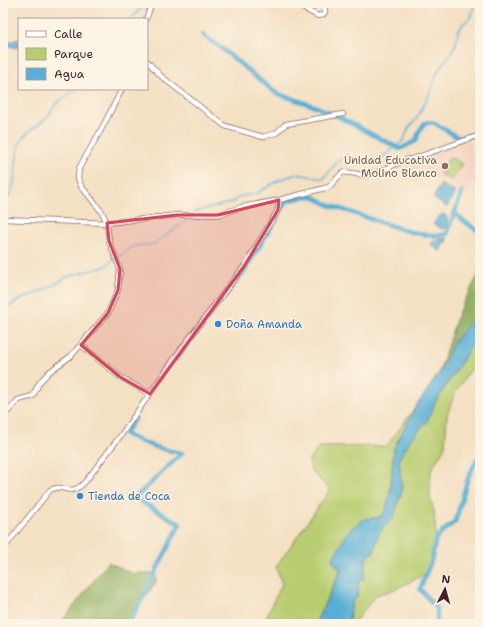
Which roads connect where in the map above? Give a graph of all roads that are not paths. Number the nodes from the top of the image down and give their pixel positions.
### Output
1 (152, 3) edge
2 (293, 3) edge
3 (324, 3) edge
4 (146, 18) edge
5 (148, 62) edge
6 (121, 90) edge
7 (343, 114) dead end
8 (480, 135) edge
9 (279, 200) junction
10 (3, 219) edge
11 (107, 223) junction
12 (81, 345) junction
13 (150, 394) junction
14 (3, 417) edge
15 (3, 549) edge

1 - 4 street
2 - 3 street
5 - 7 street
6 - 11 street
8 - 9 street
9 - 11 street
9 - 13 street
10 - 11 street
11 - 12 street
12 - 13 street
12 - 14 street
13 - 15 street

